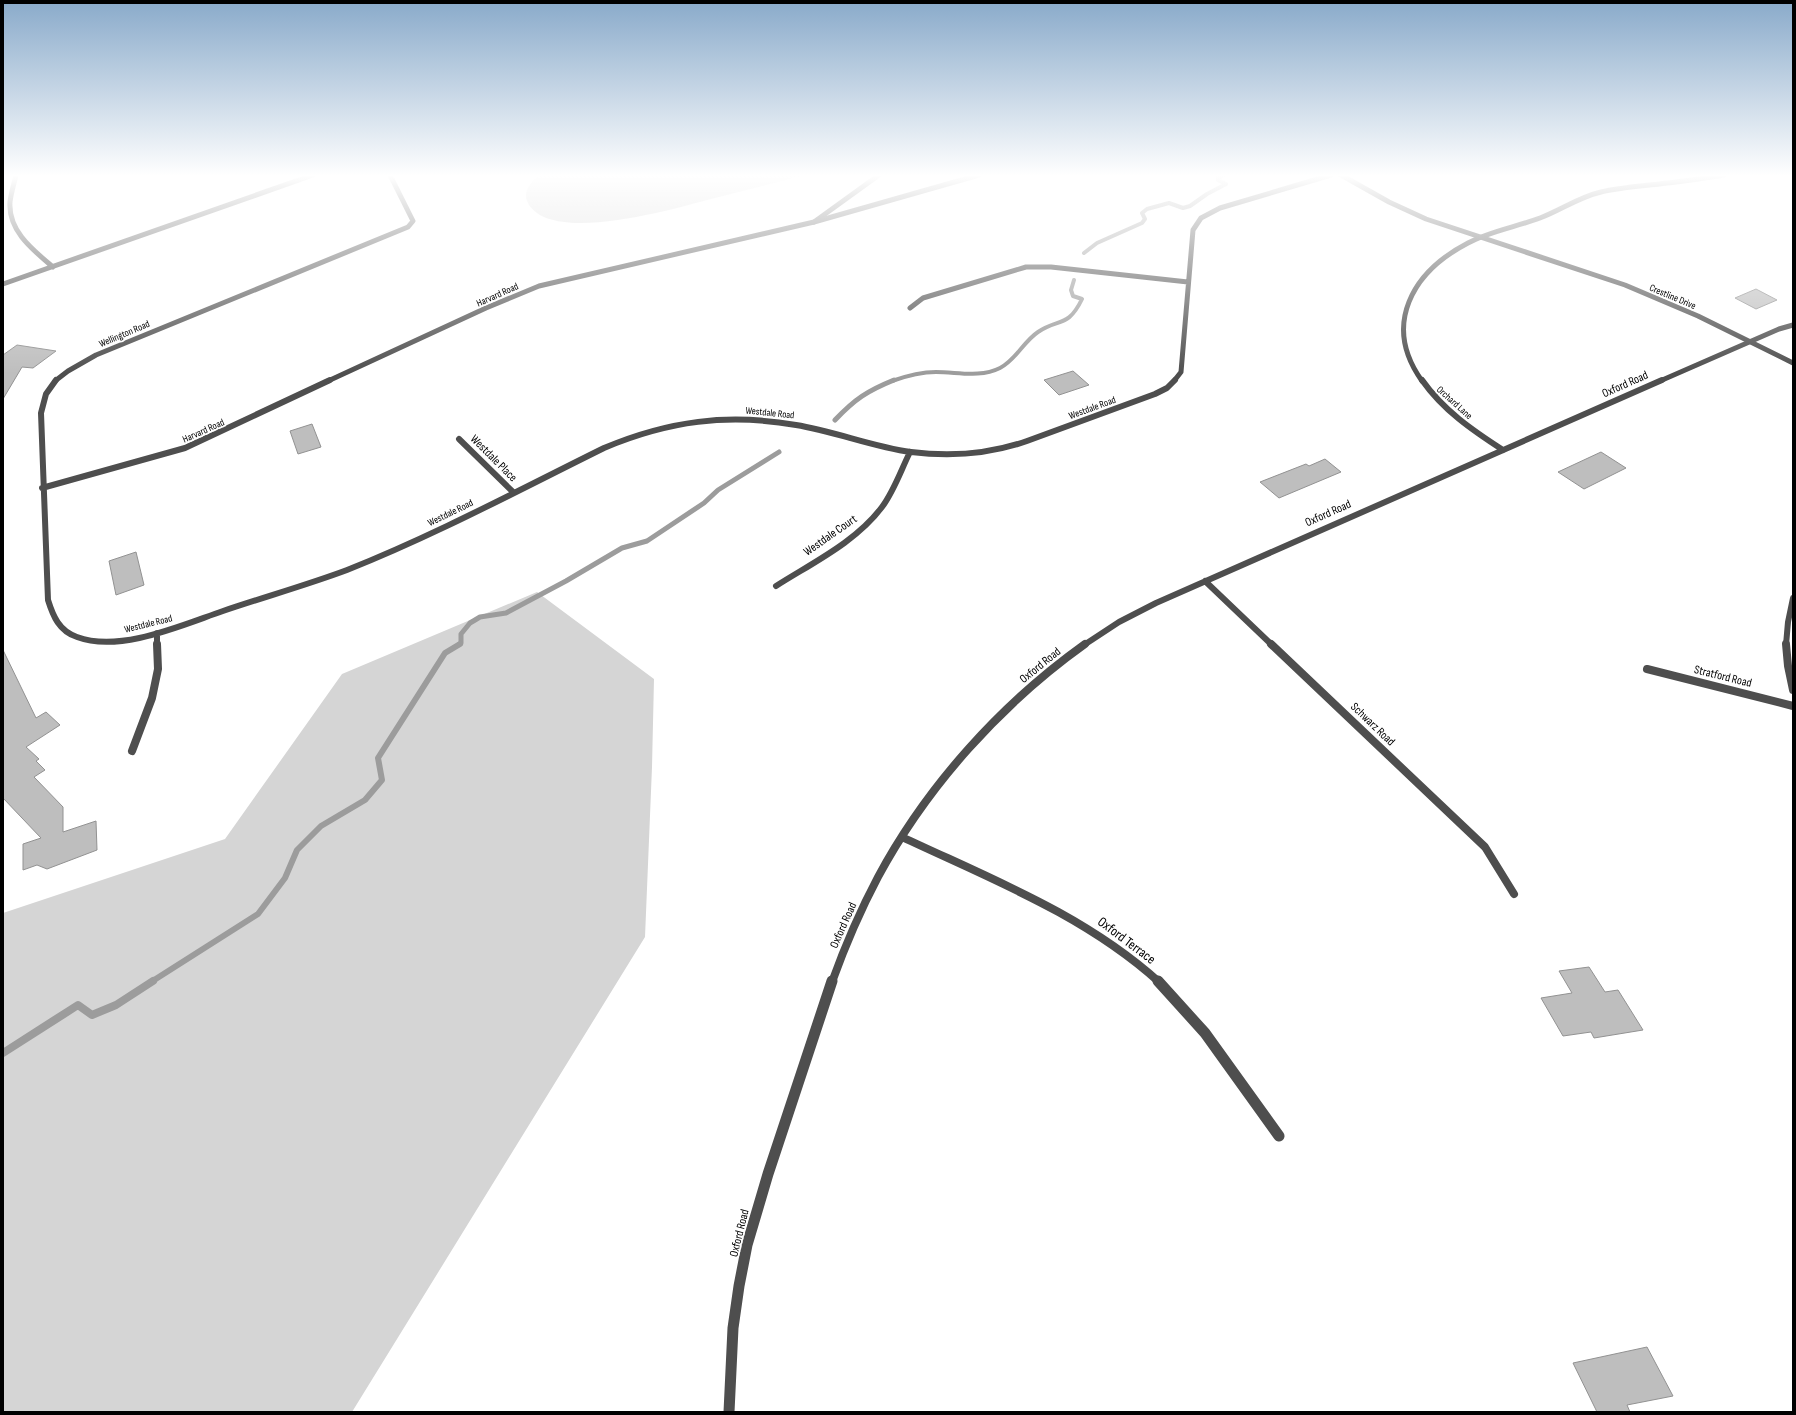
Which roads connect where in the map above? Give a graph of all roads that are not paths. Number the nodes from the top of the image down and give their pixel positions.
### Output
1 (26, 241) edge
2 (127, 241) edge
3 (374, 241) edge
4 (732, 241) edge
5 (1192, 241) edge
6 (1473, 241) edge
7 (1490, 241) edge
8 (53, 267) junction
9 (1188, 282) junction
10 (3, 284) edge
11 (910, 308) dead end
12 (1793, 324) edge
13 (1751, 341) junction
14 (1793, 363) edge
15 (460, 439) dead end
16 (1503, 450) junction
17 (910, 452) junction
18 (42, 488) junction
19 (513, 492) junction
20 (1205, 580) junction
21 (776, 586) dead end
22 (1793, 598) edge
23 (157, 633) junction
24 (83, 640) joint
25 (1647, 669) dead end
26 (1793, 690) edge
27 (1793, 706) edge
28 (132, 751) dead end
29 (902, 837) junction
30 (1514, 894) dead end
31 (1279, 1136) dead end
32 (729, 1412) edge

1 - 8 street
2 - 8 street
3 - 18 street, Wellington Road
4 - 18 street, Harvard Road
5 - 9 street, Westdale Road
6 - 16 street, Orchard Lane
7 - 13 street, Crestline Drive
8 - 10 street
9 - 11 street
9 - 17 street, Westdale Road
12 - 13 street, Oxford Road
13 - 14 street, Crestline Drive
13 - 16 street, Oxford Road
15 - 19 street, Westdale Place
16 - 20 street, Oxford Road
17 - 19 street, Westdale Road
17 - 21 street, Westdale Court
18 - 24 street, Wellington Road
19 - 23 street, Westdale Road
20 - 29 street, Oxford Road
20 - 30 street, Schwarz Road
22 - 26 street
23 - 24 street, Westdale Road
23 - 28 street
25 - 27 street, Stratford Road
29 - 31 street, Oxford Terrace
29 - 32 street, Oxford Road

